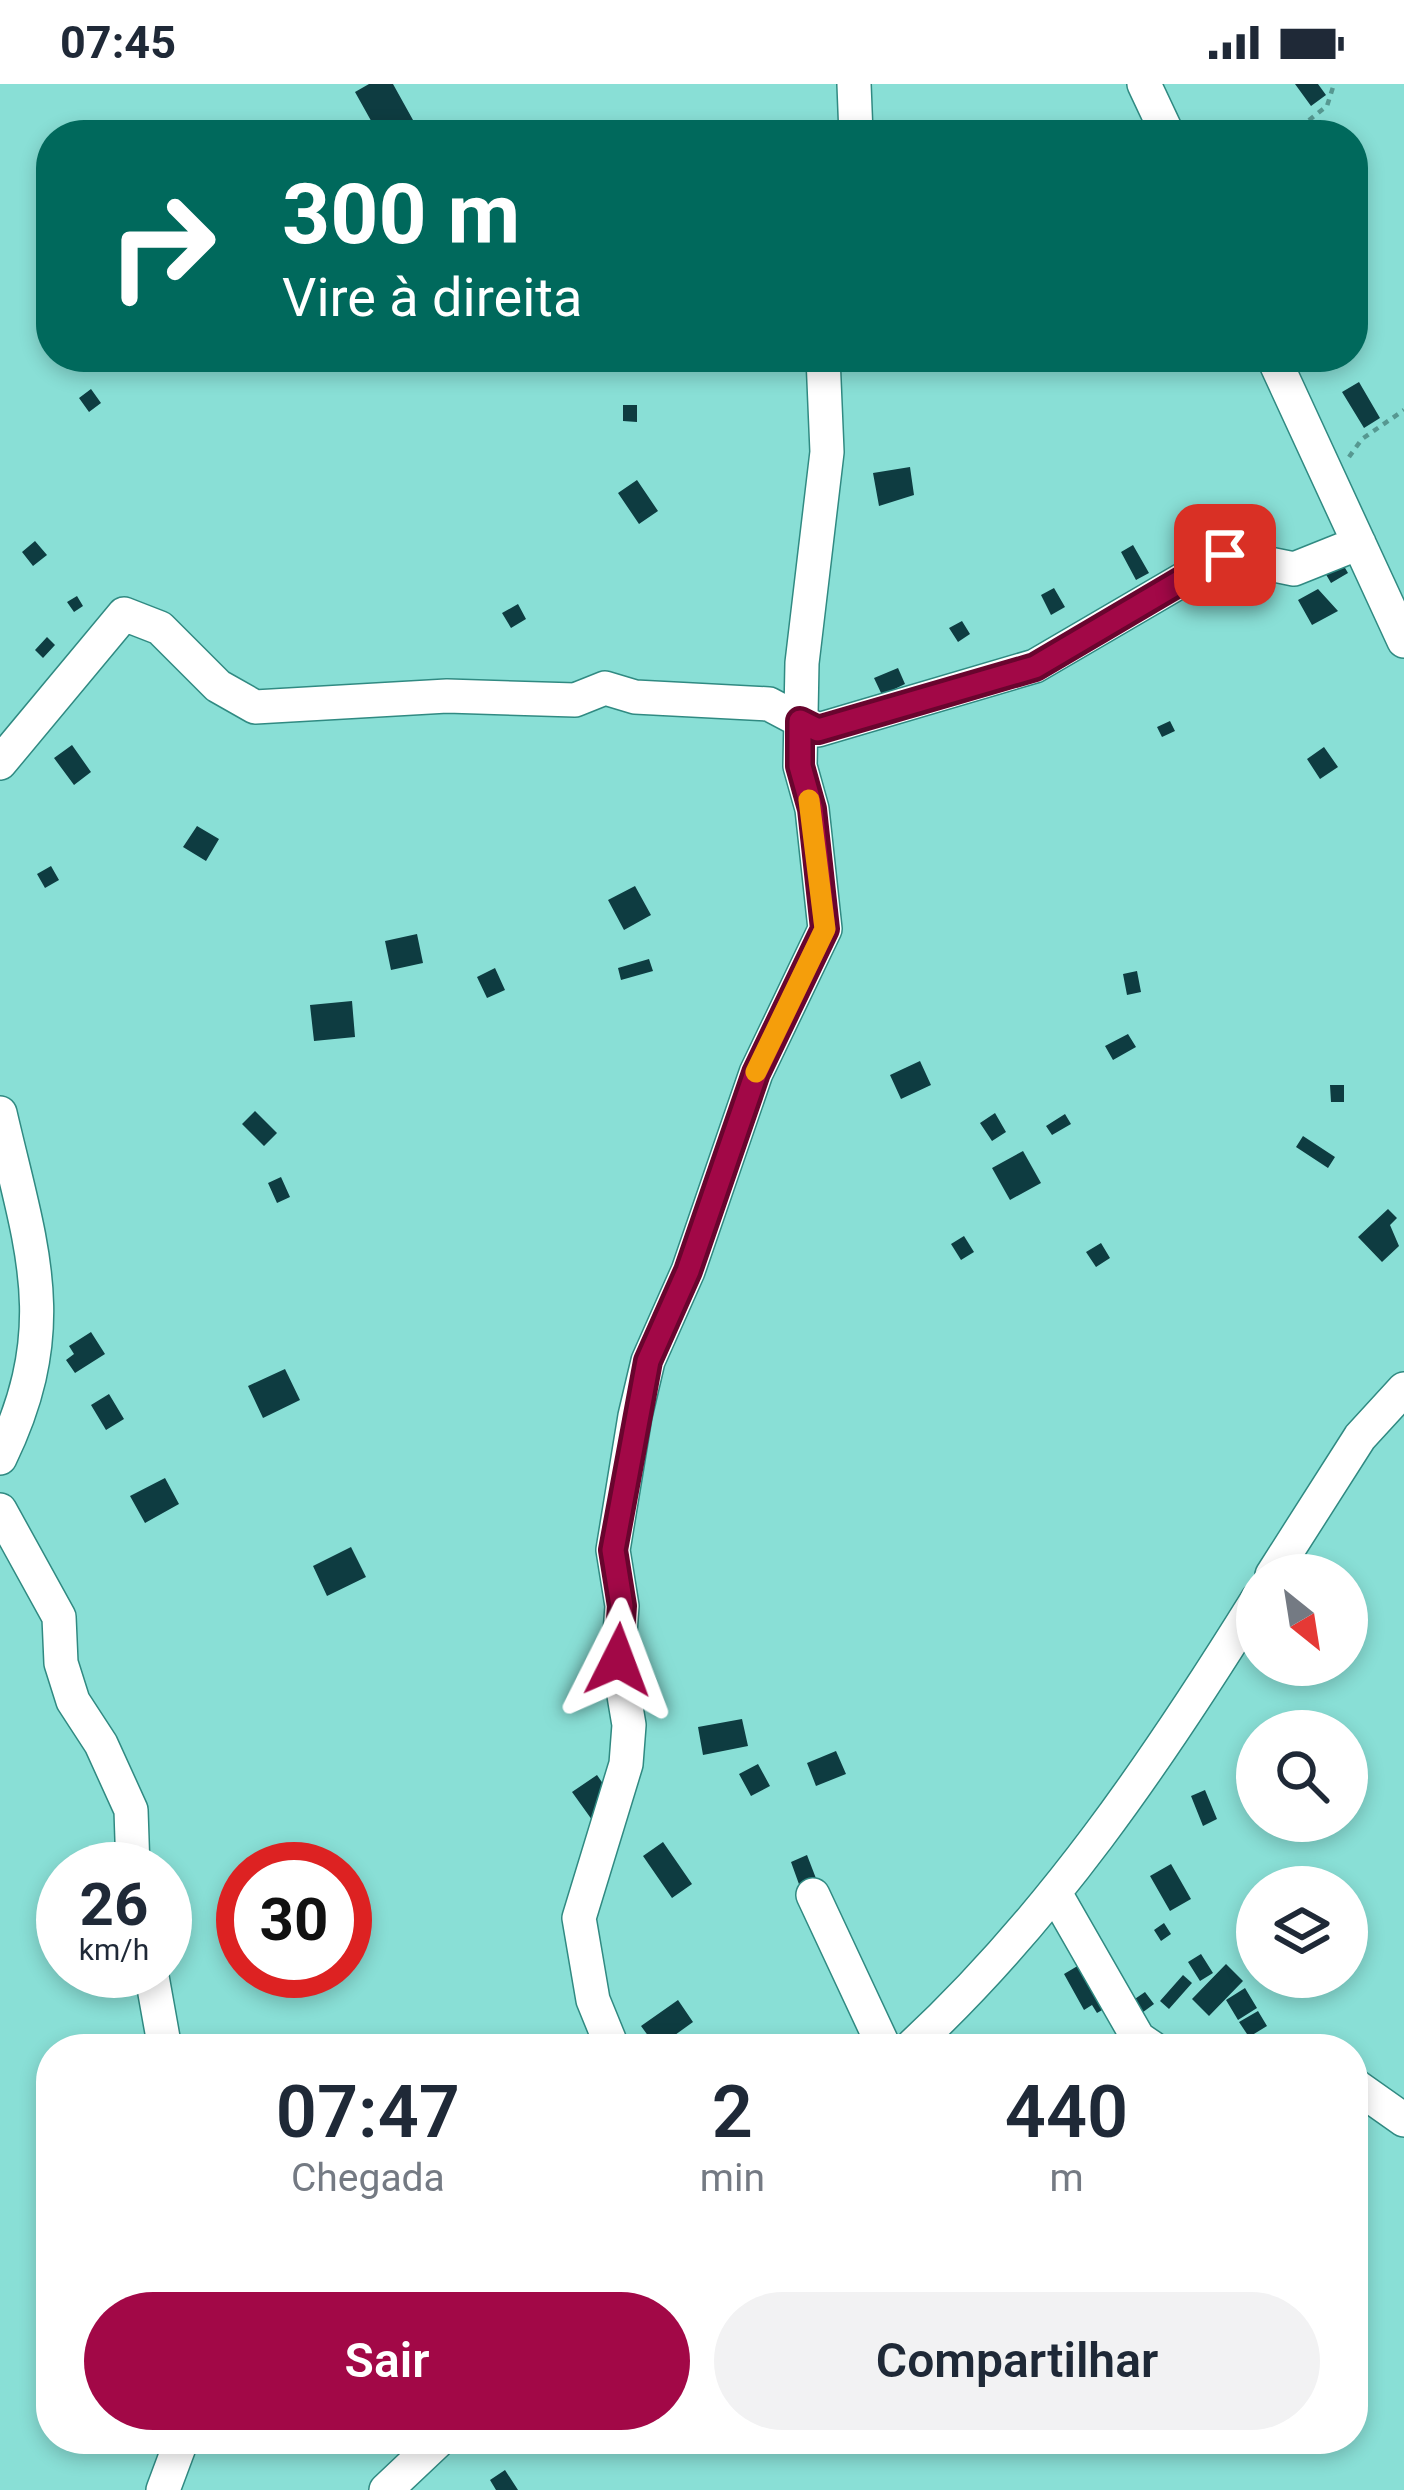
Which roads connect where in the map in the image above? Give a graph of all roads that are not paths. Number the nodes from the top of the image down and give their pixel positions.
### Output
1 (854, 84) edge
2 (1144, 84) edge
3 (855, 120) edge
4 (1161, 120) edge
5 (824, 372) edge
6 (1280, 372) edge
7 (1359, 543) junction
8 (1404, 641) edge
9 (800, 721) junction
10 (0, 763) edge
11 (0, 1113) edge
12 (1404, 1389) edge
13 (14, 1396) edge
14 (0, 1458) edge
15 (0, 1510) edge
16 (1285, 1554) edge
17 (1236, 1634) edge
18 (132, 1842) edge
19 (1055, 1893) junction
20 (813, 1895) dead end
21 (156, 1998) edge
22 (162, 2034) edge
23 (608, 2034) edge
24 (878, 2034) edge
25 (923, 2034) edge
26 (1136, 2034) edge
27 (1368, 2095) edge
28 (1404, 2120) edge
29 (176, 2454) edge
30 (424, 2454) edge
31 (163, 2490) edge
32 (386, 2490) edge

1 - 3 street
2 - 4 street
5 - 9 street
6 - 7 street
7 - 8 street
7 - 9 street
9 - 10 street
9 - 23 street
11 - 13 street
12 - 16 street
13 - 14 street
15 - 18 street
17 - 19 street
19 - 25 street
19 - 26 street
20 - 24 street
21 - 22 street
27 - 28 street
29 - 31 street
30 - 32 street

